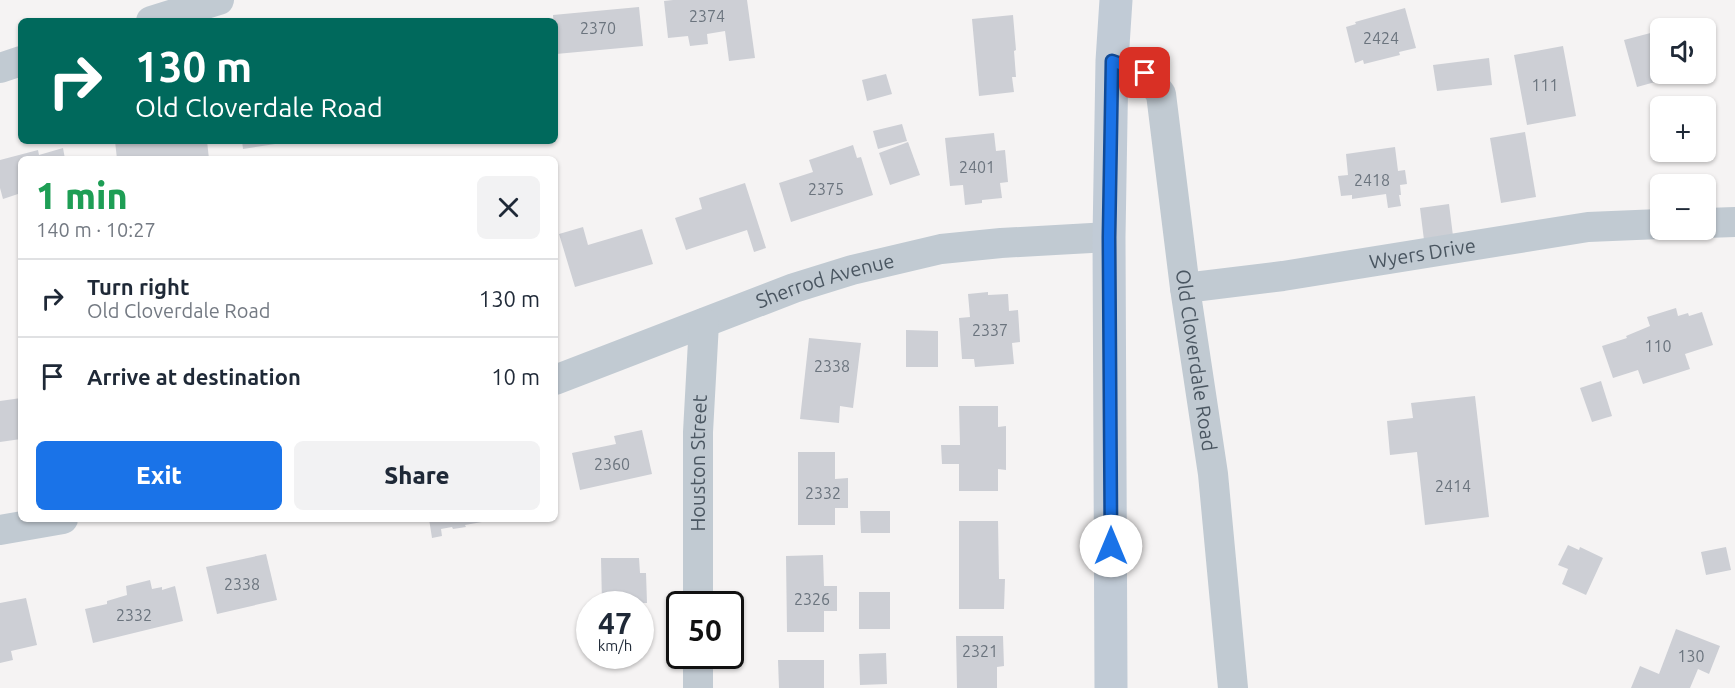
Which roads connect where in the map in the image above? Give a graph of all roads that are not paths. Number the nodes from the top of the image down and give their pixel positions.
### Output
1 (219, 0) edge
2 (1116, 0) edge
3 (161, 18) edge
4 (1112, 61) junction
5 (18, 62) edge
6 (0, 68) edge
7 (1735, 222) edge
8 (1716, 223) edge
9 (1650, 224) edge
10 (1109, 237) junction
11 (1185, 288) junction
12 (704, 323) junction
13 (558, 379) edge
14 (46, 522) edge
15 (0, 530) edge
16 (698, 591) edge
17 (698, 669) edge
18 (698, 688) edge
19 (1111, 688) edge
20 (1233, 688) edge

1 - 3 street
2 - 4 main road
4 - 10 main road
4 - 11 street, Old Cloverdale Road
5 - 6 street
7 - 8 street
9 - 11 street, Wyers Drive
10 - 12 street, Sherrod Avenue
10 - 19 main road
11 - 20 street, Old Cloverdale Road
12 - 13 street, Sherrod Avenue
12 - 16 street, Houston Street
14 - 15 street
17 - 18 street

